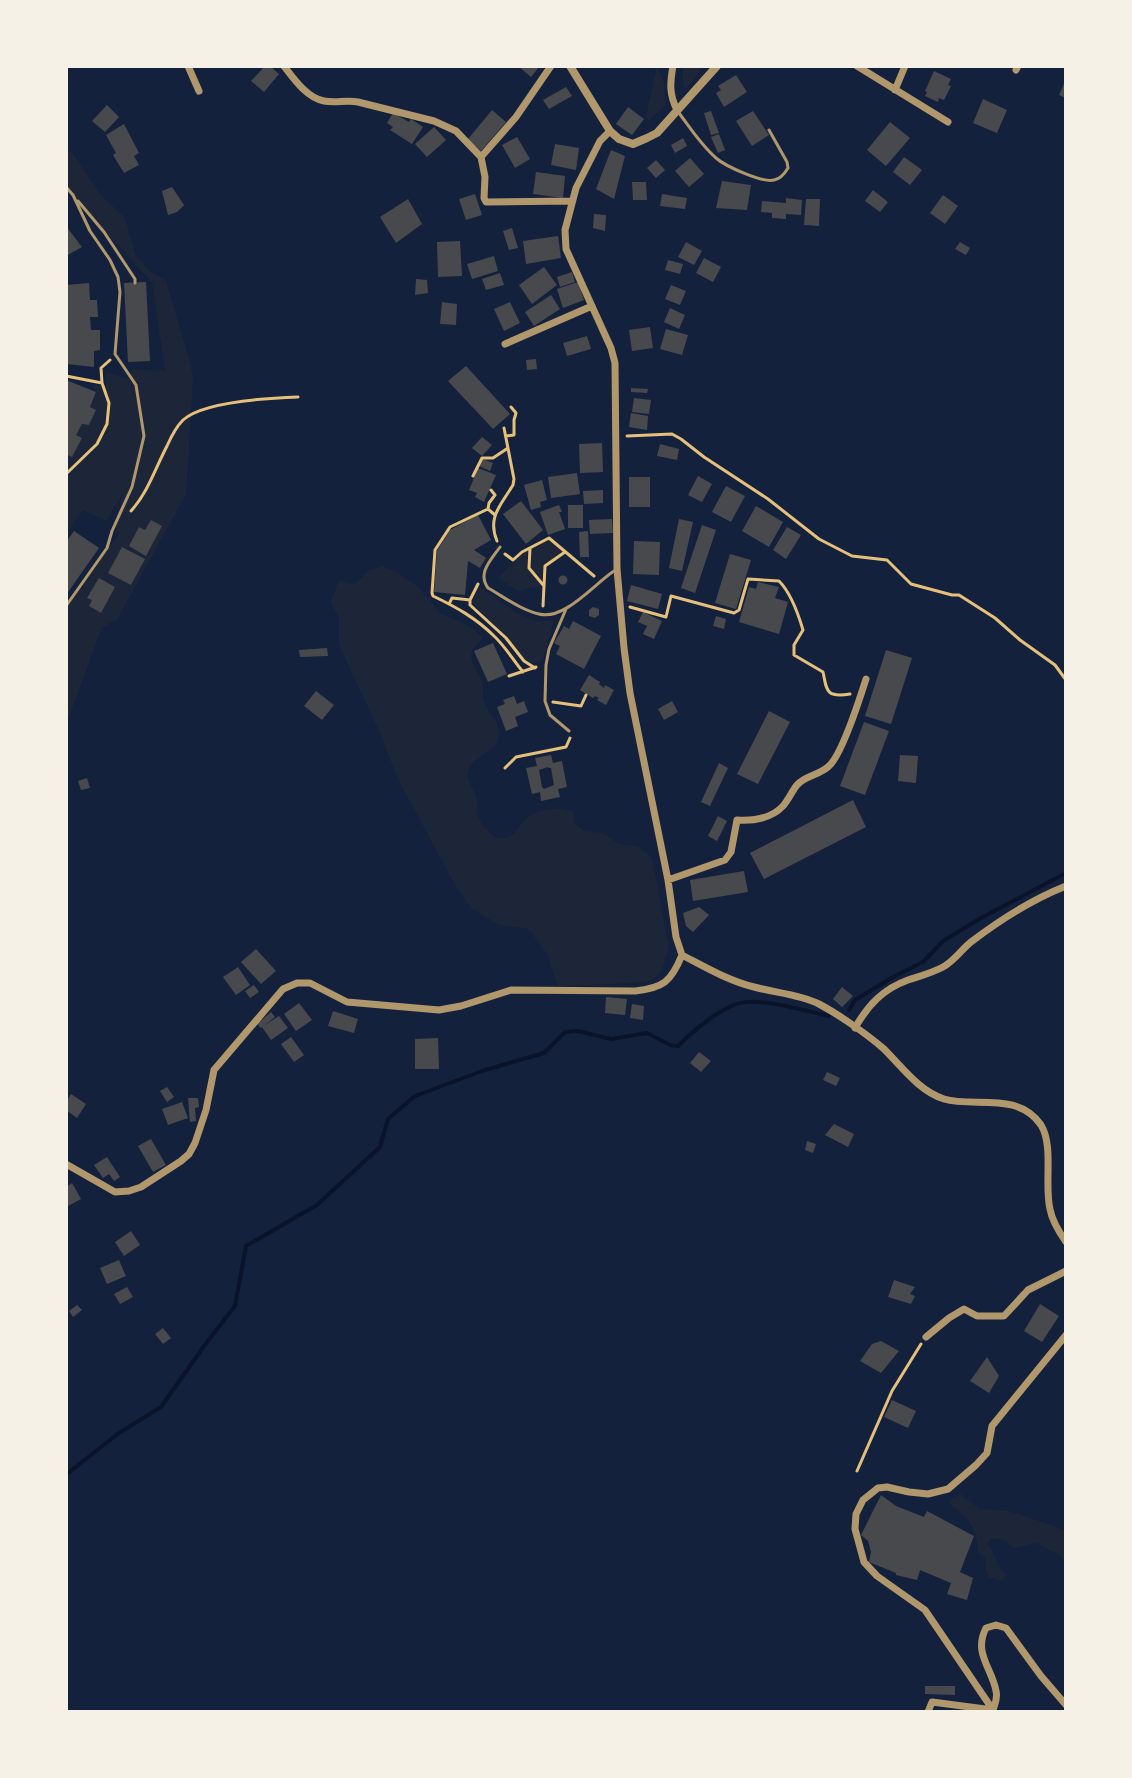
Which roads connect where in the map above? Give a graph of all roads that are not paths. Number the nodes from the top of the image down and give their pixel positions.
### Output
1 (188, 66) edge
2 (284, 66) edge
3 (551, 66) edge
4 (570, 66) edge
5 (673, 66) edge
6 (717, 66) edge
7 (857, 66) edge
8 (905, 66) edge
9 (895, 90) junction
10 (199, 91) dead end
11 (677, 110) junction
12 (948, 122) dead end
13 (769, 130) dead end
14 (610, 131) junction
15 (481, 157) junction
16 (66, 187) edge
17 (73, 195) junction
18 (572, 201) junction
19 (135, 283) dead end
20 (592, 306) junction
21 (505, 344) dead end
22 (500, 547) road end
23 (617, 569) junction
24 (66, 606) edge
25 (566, 609) junction
26 (866, 679) dead end
27 (569, 731) road end
28 (668, 880) junction
29 (1066, 886) edge
30 (682, 955) junction
31 (852, 1027) junction
32 (66, 1164) edge
33 (1066, 1242) edge
34 (1066, 1271) edge
35 (1066, 1335) edge
36 (926, 1337) road end
37 (1066, 1705) edge
38 (994, 1711) edge
39 (928, 1712) edge

1 - 10 street
2 - 15 street
3 - 15 street
4 - 14 street
5 - 11 street
6 - 11 street
7 - 9 street
8 - 9 street
9 - 12 street
11 - 13 lane
11 - 14 street
14 - 18 street
15 - 18 street
16 - 17 lane
17 - 19 lane
17 - 24 lane
18 - 20 street
20 - 21 street
20 - 23 street
22 - 25 lane
23 - 25 lane
23 - 28 street
25 - 27 lane
26 - 28 street
28 - 30 street
29 - 31 street
30 - 31 street
30 - 32 street
31 - 33 street
34 - 36 street
35 - 38 street
37 - 38 street
38 - 39 street

